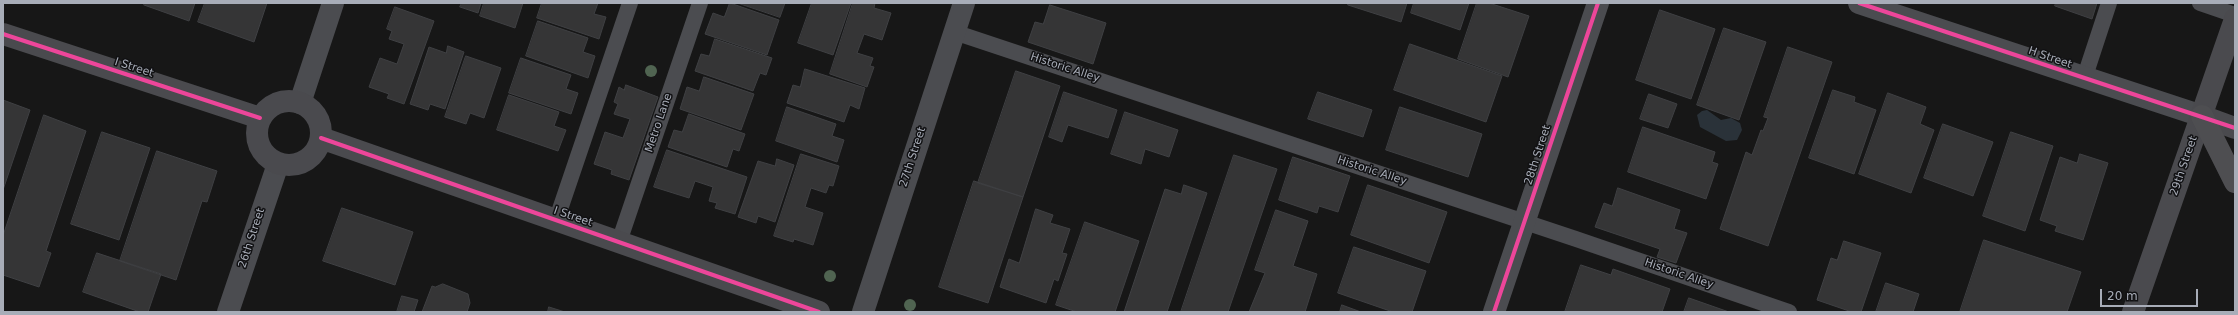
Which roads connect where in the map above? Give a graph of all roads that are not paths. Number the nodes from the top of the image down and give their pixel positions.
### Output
1 (332, 3) edge
2 (630, 3) edge
3 (700, 3) edge
4 (964, 3) edge
5 (1598, 3) edge
6 (1860, 3) edge
7 (2109, 3) edge
8 (2200, 3) edge
9 (2235, 15) edge
10 (2235, 19) edge
11 (954, 32) junction
12 (3, 34) edge
13 (2084, 79) junction
14 (300, 103) junction
15 (2202, 116) junction
16 (260, 118) junction
17 (2235, 128) edge
18 (321, 138) junction
19 (278, 164) junction
20 (2235, 182) edge
21 (556, 221) junction
22 (1526, 222) junction
23 (619, 242) junction
24 (228, 312) edge
25 (819, 312) edge
26 (863, 312) edge
27 (1494, 312) edge
28 (1789, 312) edge
29 (2133, 312) edge

1 - 14 street
2 - 21 lane
3 - 23 lane, Metro Lane
4 - 11 street, 27th Street
5 - 22 street, 28th Street
6 - 13 street, H Street
7 - 13 lane
8 - 9 lane
10 - 15 street, 29th Street
11 - 22 lane, Historic Alley
11 - 26 street, 27th Street
12 - 16 street, I Street
13 - 15 street, H Street
14 - 16 street
14 - 18 street
15 - 17 street, H Street
15 - 20 highway
15 - 29 street, 29th Street
16 - 19 street
18 - 19 street
18 - 21 street, I Street
19 - 24 street, 26th Street
21 - 23 street, I Street
22 - 27 street, 28th Street
22 - 28 lane, Historic Alley
23 - 25 street, I Street

